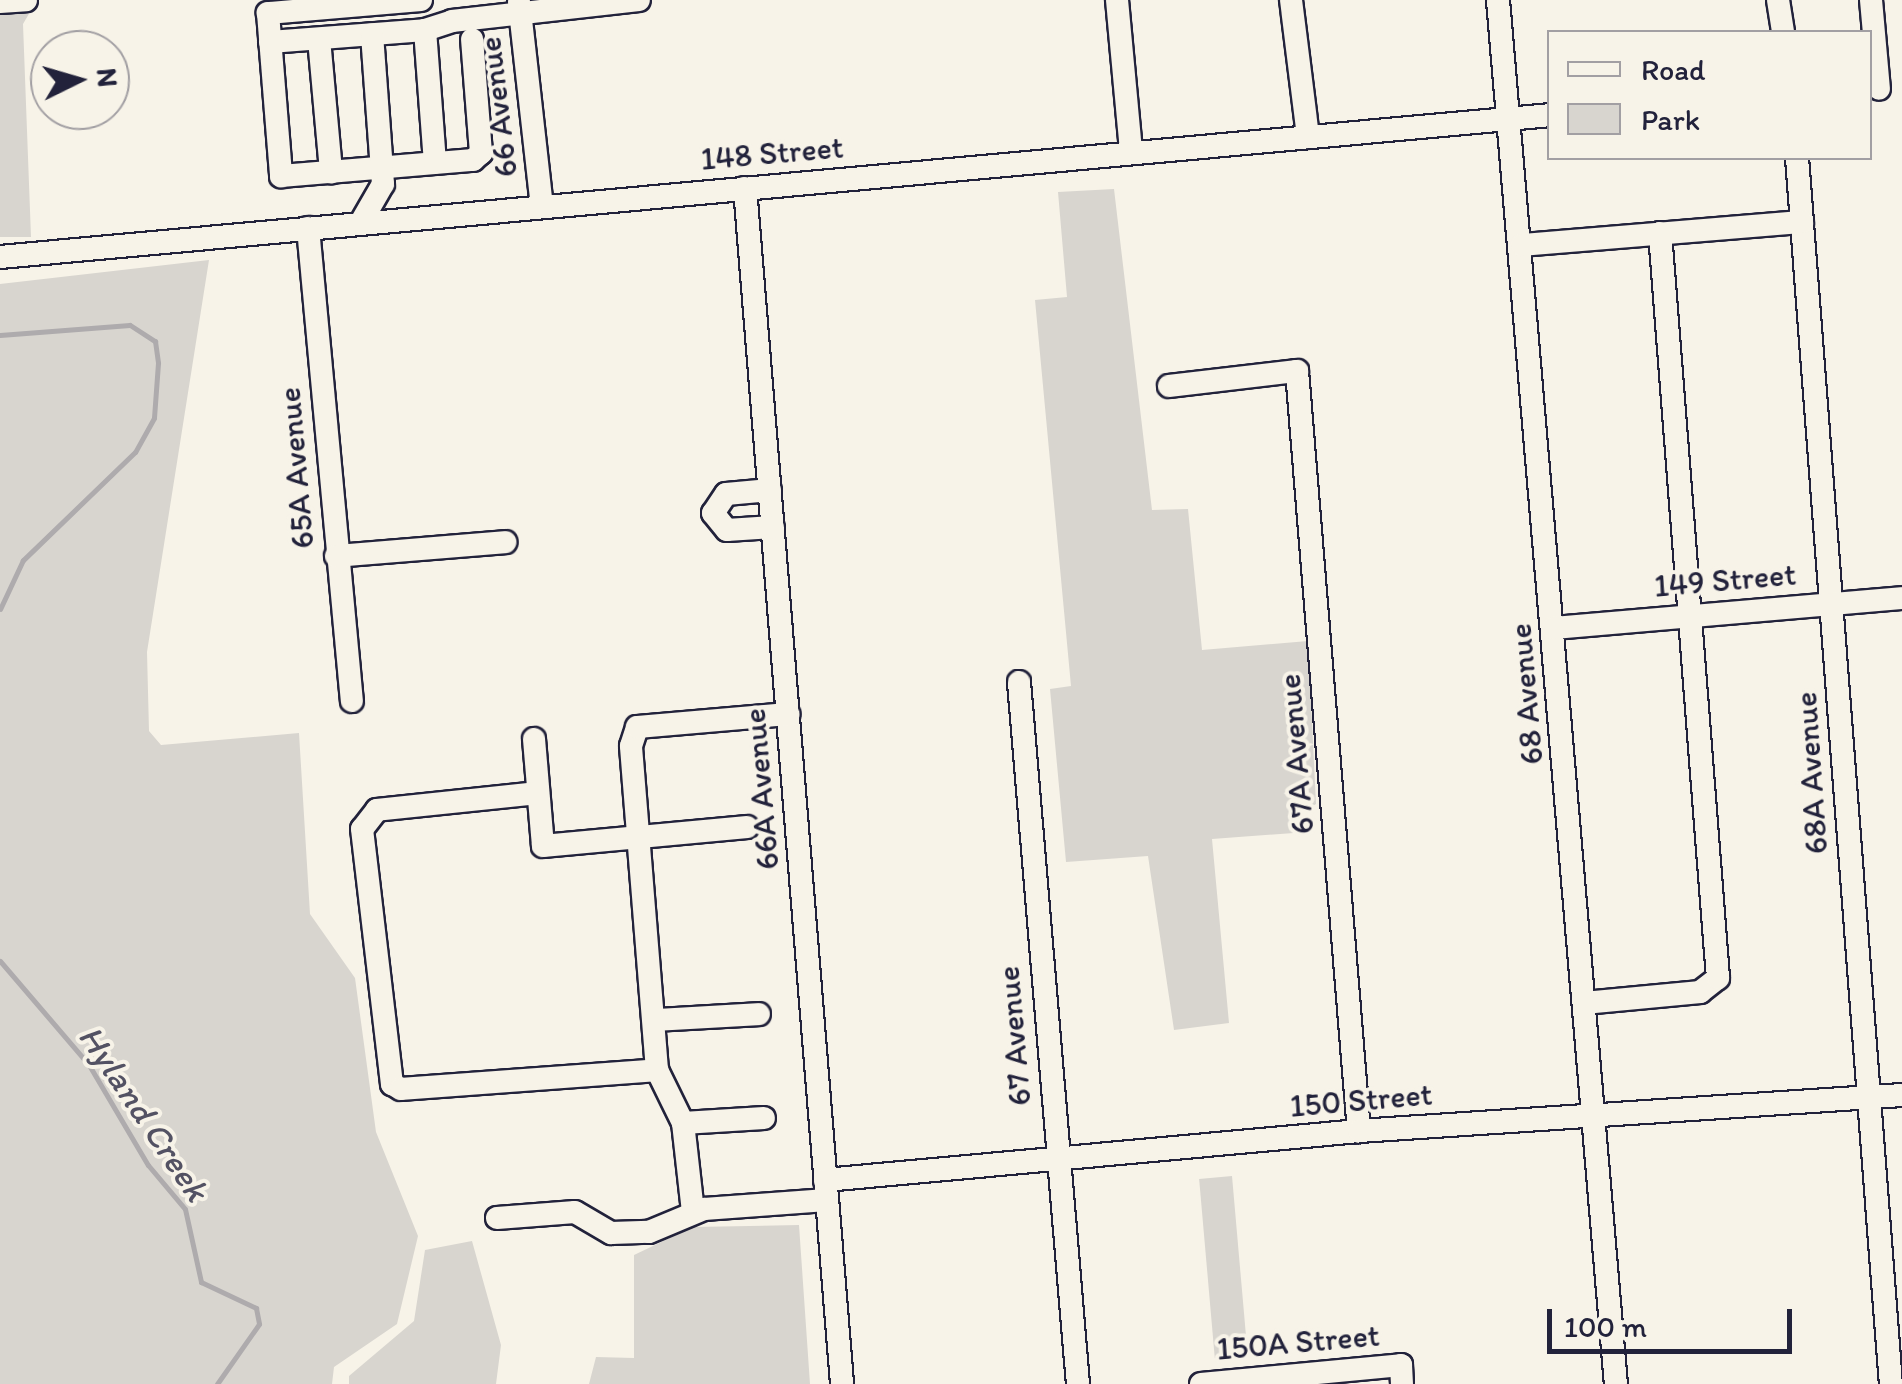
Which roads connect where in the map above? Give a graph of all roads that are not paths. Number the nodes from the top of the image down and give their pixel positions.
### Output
1 (26, 0) edge
2 (421, 0) edge
3 (634, 0) edge
4 (1117, 0) edge
5 (1291, 0) edge
6 (1498, 0) edge
7 (1778, 0) edge
8 (1871, 0) edge
9 (0, 2) edge
10 (580, 3) edge
11 (374, 4) junction
12 (519, 7) edge
13 (425, 30) junction
14 (1784, 30) edge
15 (374, 34) junction
16 (319, 38) junction
17 (472, 39) dead end
18 (270, 42) junction
19 (1884, 88) edge
20 (1547, 115) edge
21 (1511, 118) junction
22 (1308, 137) junction
23 (1131, 152) junction
24 (1797, 160) edge
25 (436, 163) junction
26 (382, 168) junction
27 (331, 172) junction
28 (746, 188) junction
29 (542, 207) junction
30 (1802, 222) junction
31 (360, 224) junction
32 (308, 228) junction
33 (1660, 233) junction
34 (1522, 245) junction
35 (0, 257) edge
36 (1169, 386) dead end
37 (770, 490) junction
38 (773, 527) junction
39 (505, 542) dead end
40 (336, 556) junction
41 (1902, 598) edge
42 (1830, 604) junction
43 (1692, 616) junction
44 (1553, 628) junction
45 (1018, 682) dead end
46 (352, 701) dead end
47 (788, 714) junction
48 (534, 739) dead end
49 (538, 793) junction
50 (747, 827) dead end
51 (637, 839) junction
52 (1584, 1003) junction
53 (759, 1014) dead end
54 (656, 1020) junction
55 (657, 1070) junction
56 (1902, 1095) edge
57 (1867, 1098) junction
58 (1593, 1116) junction
59 (764, 1118) dead end
60 (683, 1123) junction
61 (1359, 1131) junction
62 (1057, 1161) junction
63 (826, 1190) junction
64 (693, 1212) junction
65 (496, 1218) dead end
66 (1402, 1374) edge
67 (842, 1384) edge
68 (1078, 1384) edge
69 (1200, 1384) edge
70 (1616, 1384) edge
71 (1892, 1384) edge

1 - 9 street
2 - 11 street
3 - 10 street
4 - 23 street
5 - 22 street
6 - 21 street, 68 Avenue
7 - 14 street
8 - 19 street
10 - 12 street
11 - 15 street
11 - 18 street
12 - 13 street
12 - 29 street, 66 Avenue
13 - 15 street
13 - 25 street
15 - 16 street
15 - 26 street
16 - 18 street
16 - 27 street
17 - 25 street
18 - 27 street
20 - 21 street, 148 Street
21 - 22 street, 148 Street
21 - 34 street, 68 Avenue
22 - 23 street, 148 Street
23 - 28 street, 148 Street
24 - 30 street, 68A Avenue
25 - 26 street
26 - 27 street
26 - 31 street
28 - 29 street, 148 Street
28 - 37 street, 66A Avenue
29 - 31 street, 148 Street
30 - 33 street
30 - 42 street, 68A Avenue
31 - 32 street, 148 Street
32 - 35 street, 148 Street
32 - 40 street, 65A Avenue
33 - 34 street
33 - 43 street
34 - 44 street, 68 Avenue
36 - 61 street, 67A Avenue
37 - 38 street, 66A Avenue
37 - 38 street
38 - 47 street, 66A Avenue
39 - 40 street
40 - 46 street, 65A Avenue
41 - 42 street, 149 Street
42 - 43 street, 149 Street
42 - 57 street, 68A Avenue
43 - 44 street, 149 Street
43 - 52 street
44 - 52 street, 68 Avenue
45 - 62 street, 67 Avenue
47 - 51 street
47 - 63 street, 66A Avenue
48 - 49 street
49 - 51 street
49 - 55 street
50 - 51 street
51 - 54 street
52 - 58 street, 68 Avenue
53 - 54 street
54 - 55 street
55 - 60 street
56 - 57 street, 150 Street
57 - 58 street, 150 Street
57 - 71 street, 68A Avenue
58 - 61 street, 150 Street
58 - 70 street, 68 Avenue
59 - 60 street
60 - 64 street
61 - 62 street, 150 Street
62 - 63 street, 150 Street
62 - 68 street, 67 Avenue
63 - 64 street, 150 Street
63 - 67 street, 66A Avenue
64 - 65 street, 150 Street
66 - 69 street, 150A Street

